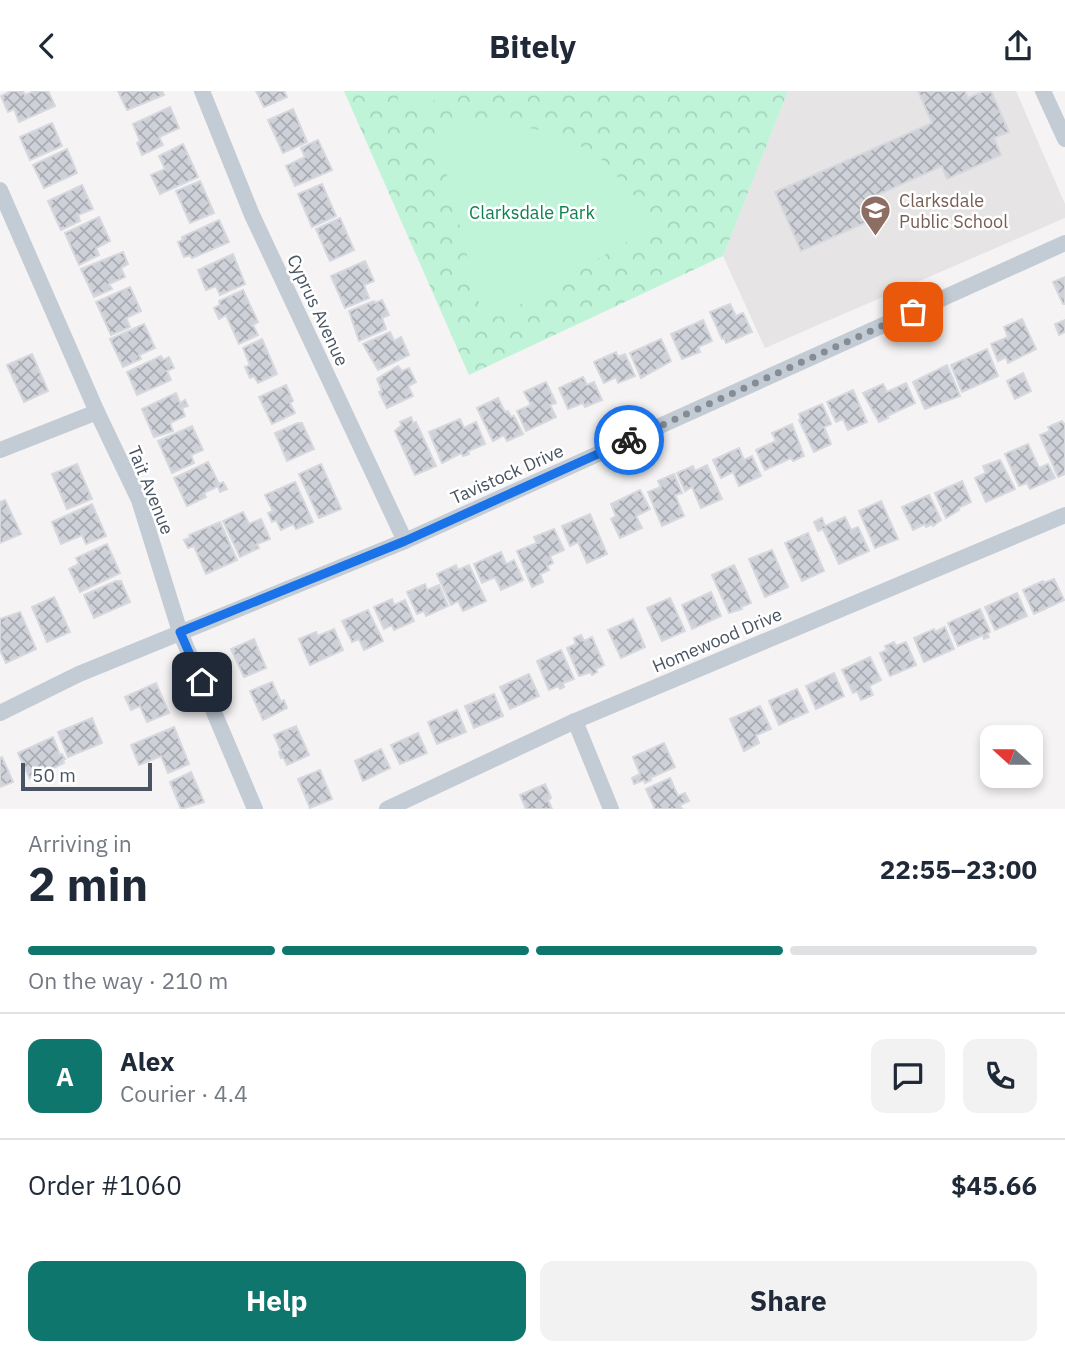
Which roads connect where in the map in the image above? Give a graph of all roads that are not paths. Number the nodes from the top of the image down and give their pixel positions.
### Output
1 (202, 91) edge
2 (1043, 91) edge
3 (1065, 139) edge
4 (2, 198) edge
5 (1065, 243) edge
6 (97, 412) junction
7 (0, 450) edge
8 (1065, 515) edge
9 (405, 541) junction
10 (180, 632) junction
11 (0, 713) edge
12 (575, 721) junction
13 (255, 809) edge
14 (387, 809) edge
15 (611, 809) edge

1 - 9 street, Cyprus Avenue
2 - 3 street
4 - 6 street, Tait Avenue
5 - 9 street, Tavistock Drive
6 - 7 street
6 - 10 street, Tait Avenue
8 - 12 street, Homewood Drive
9 - 10 street, Tavistock Drive
10 - 11 street, Tavistock Drive
10 - 13 street, Tait Avenue
12 - 14 street, Homewood Drive
12 - 15 street

